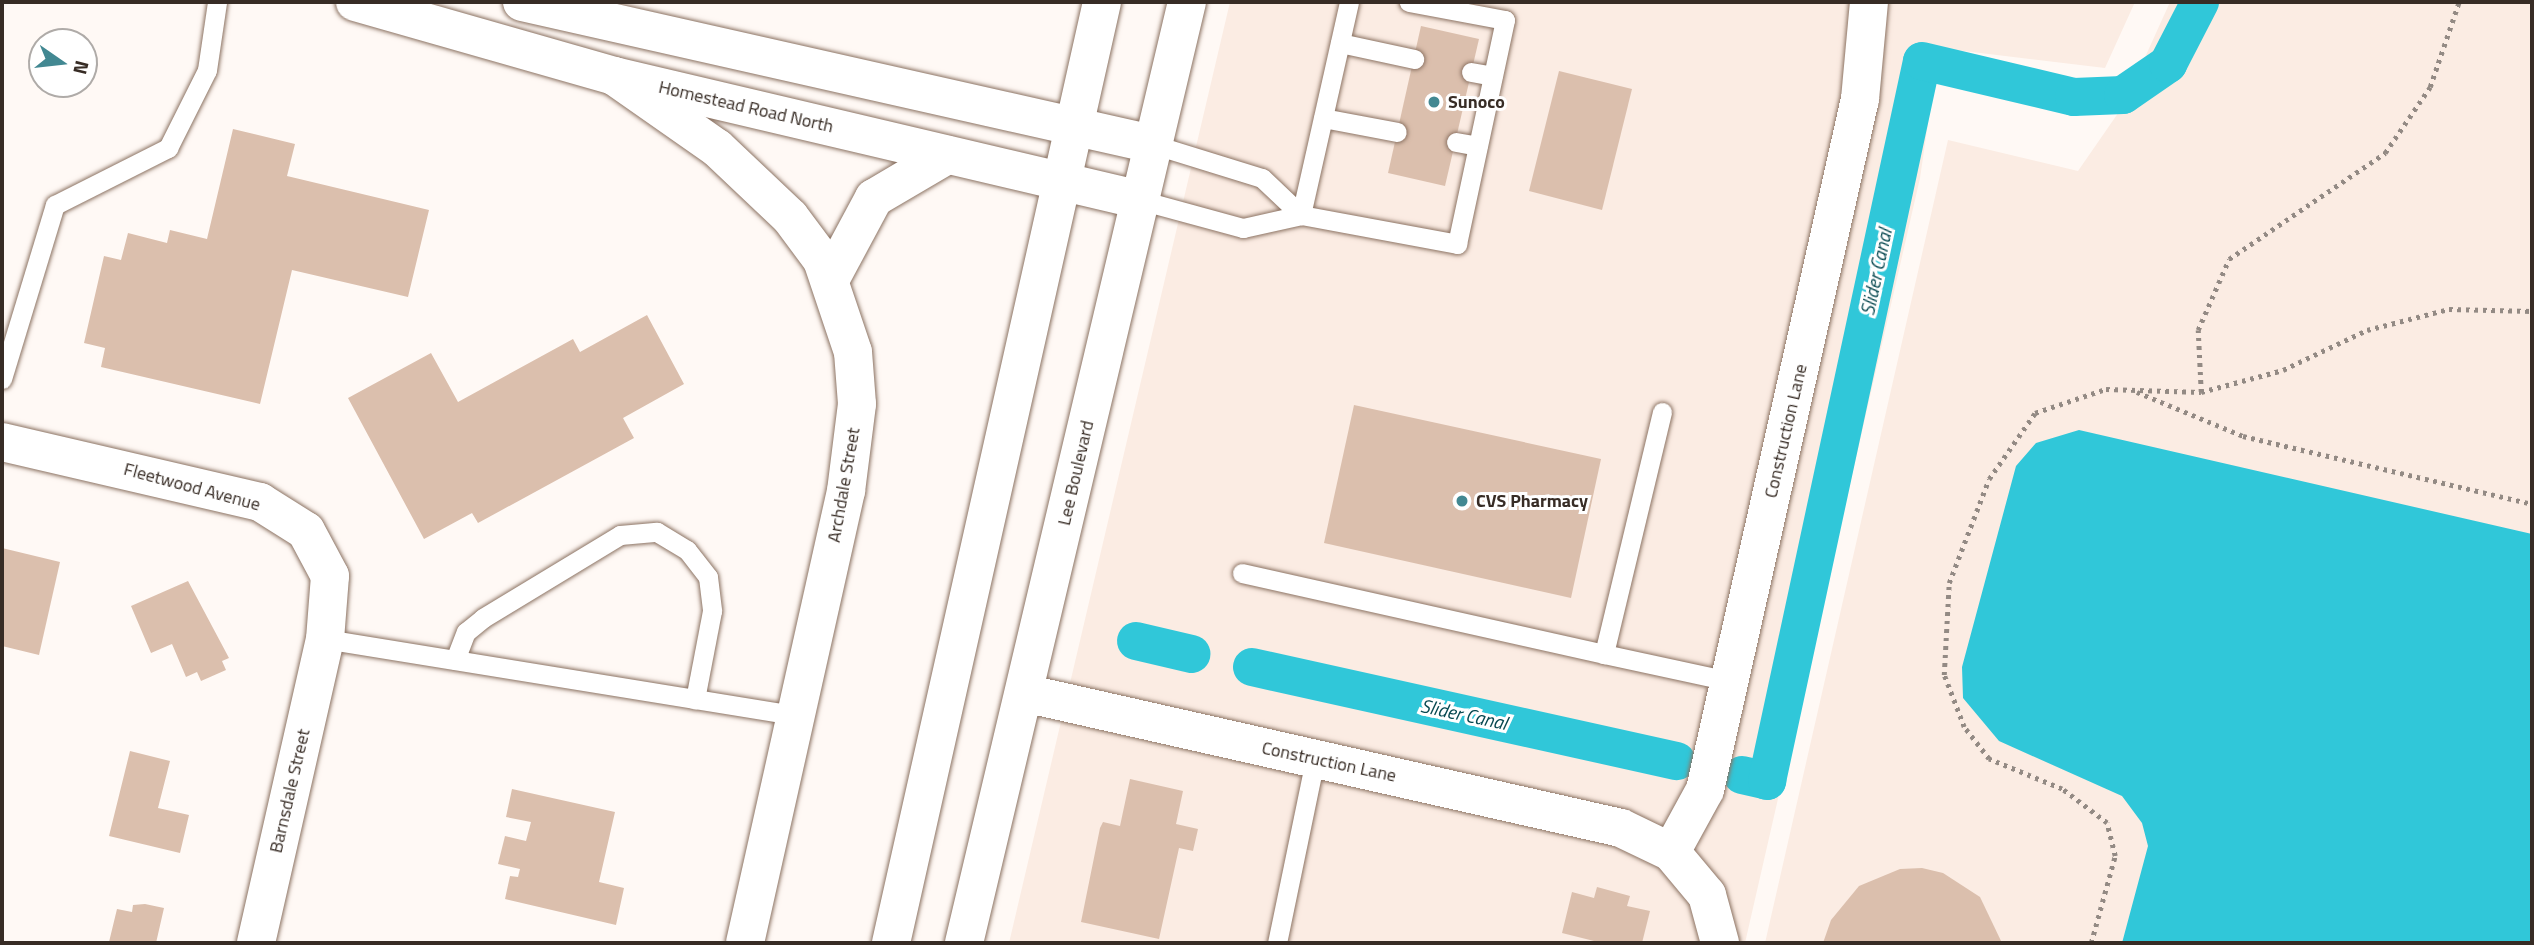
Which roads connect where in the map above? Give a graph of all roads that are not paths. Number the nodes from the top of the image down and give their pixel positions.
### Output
1 (217, 2) edge
2 (355, 2) edge
3 (522, 2) edge
4 (1102, 2) edge
5 (1187, 2) edge
6 (1349, 2) edge
7 (1409, 2) edge
8 (1870, 2) edge
9 (1340, 43) junction
10 (1414, 59) dead end
11 (1471, 72) dead end
12 (614, 76) junction
13 (1493, 76) junction
14 (1323, 118) junction
15 (1075, 124) junction
16 (1397, 132) dead end
17 (1456, 142) dead end
18 (1152, 144) junction
19 (1478, 146) junction
20 (947, 155) junction
21 (1061, 181) junction
22 (1140, 200) junction
23 (1301, 215) junction
24 (830, 280) junction
25 (6, 342) edge
26 (2, 379) edge
27 (1661, 412) dead end
28 (2, 442) edge
29 (1242, 573) dead end
30 (325, 639) junction
31 (1604, 654) junction
32 (455, 660) junction
33 (1729, 681) junction
34 (1024, 693) junction
35 (695, 699) junction
36 (796, 715) junction
37 (1315, 759) junction
38 (1671, 852) junction
39 (256, 943) edge
40 (745, 943) edge
41 (891, 943) edge
42 (964, 943) edge
43 (1277, 943) edge
44 (1720, 943) edge

1 - 25 lane
2 - 12 main road, Homestead Road North
3 - 15 main road
4 - 15 main road
5 - 18 main road, Lee Boulevard
6 - 9 lane
7 - 13 lane
8 - 33 main road, Construction Lane
9 - 10 lane
9 - 14 lane
11 - 13 lane
12 - 20 main road, Homestead Road North
12 - 24 main road, Archdale Street
13 - 19 lane
14 - 16 lane
14 - 23 lane
15 - 18 main road
15 - 21 main road
17 - 19 lane
18 - 22 main road, Lee Boulevard
18 - 23 lane
19 - 23 lane
20 - 21 main road, Homestead Road North
20 - 24 main road
21 - 22 main road, Homestead Road North
21 - 41 main road
22 - 23 lane
22 - 34 main road, Lee Boulevard
24 - 36 main road, Archdale Street
25 - 26 lane
27 - 31 lane
28 - 30 main road, Fleetwood Avenue
29 - 31 lane
30 - 32 lane
30 - 39 main road, Barnsdale Street
31 - 33 lane
32 - 35 lane
32 - 35 lane
33 - 38 main road, Construction Lane
34 - 37 main road, Construction Lane
34 - 42 main road, Lee Boulevard
35 - 36 lane
36 - 40 main road, Archdale Street
37 - 38 main road, Construction Lane
37 - 43 lane
38 - 44 main road, Construction Lane

